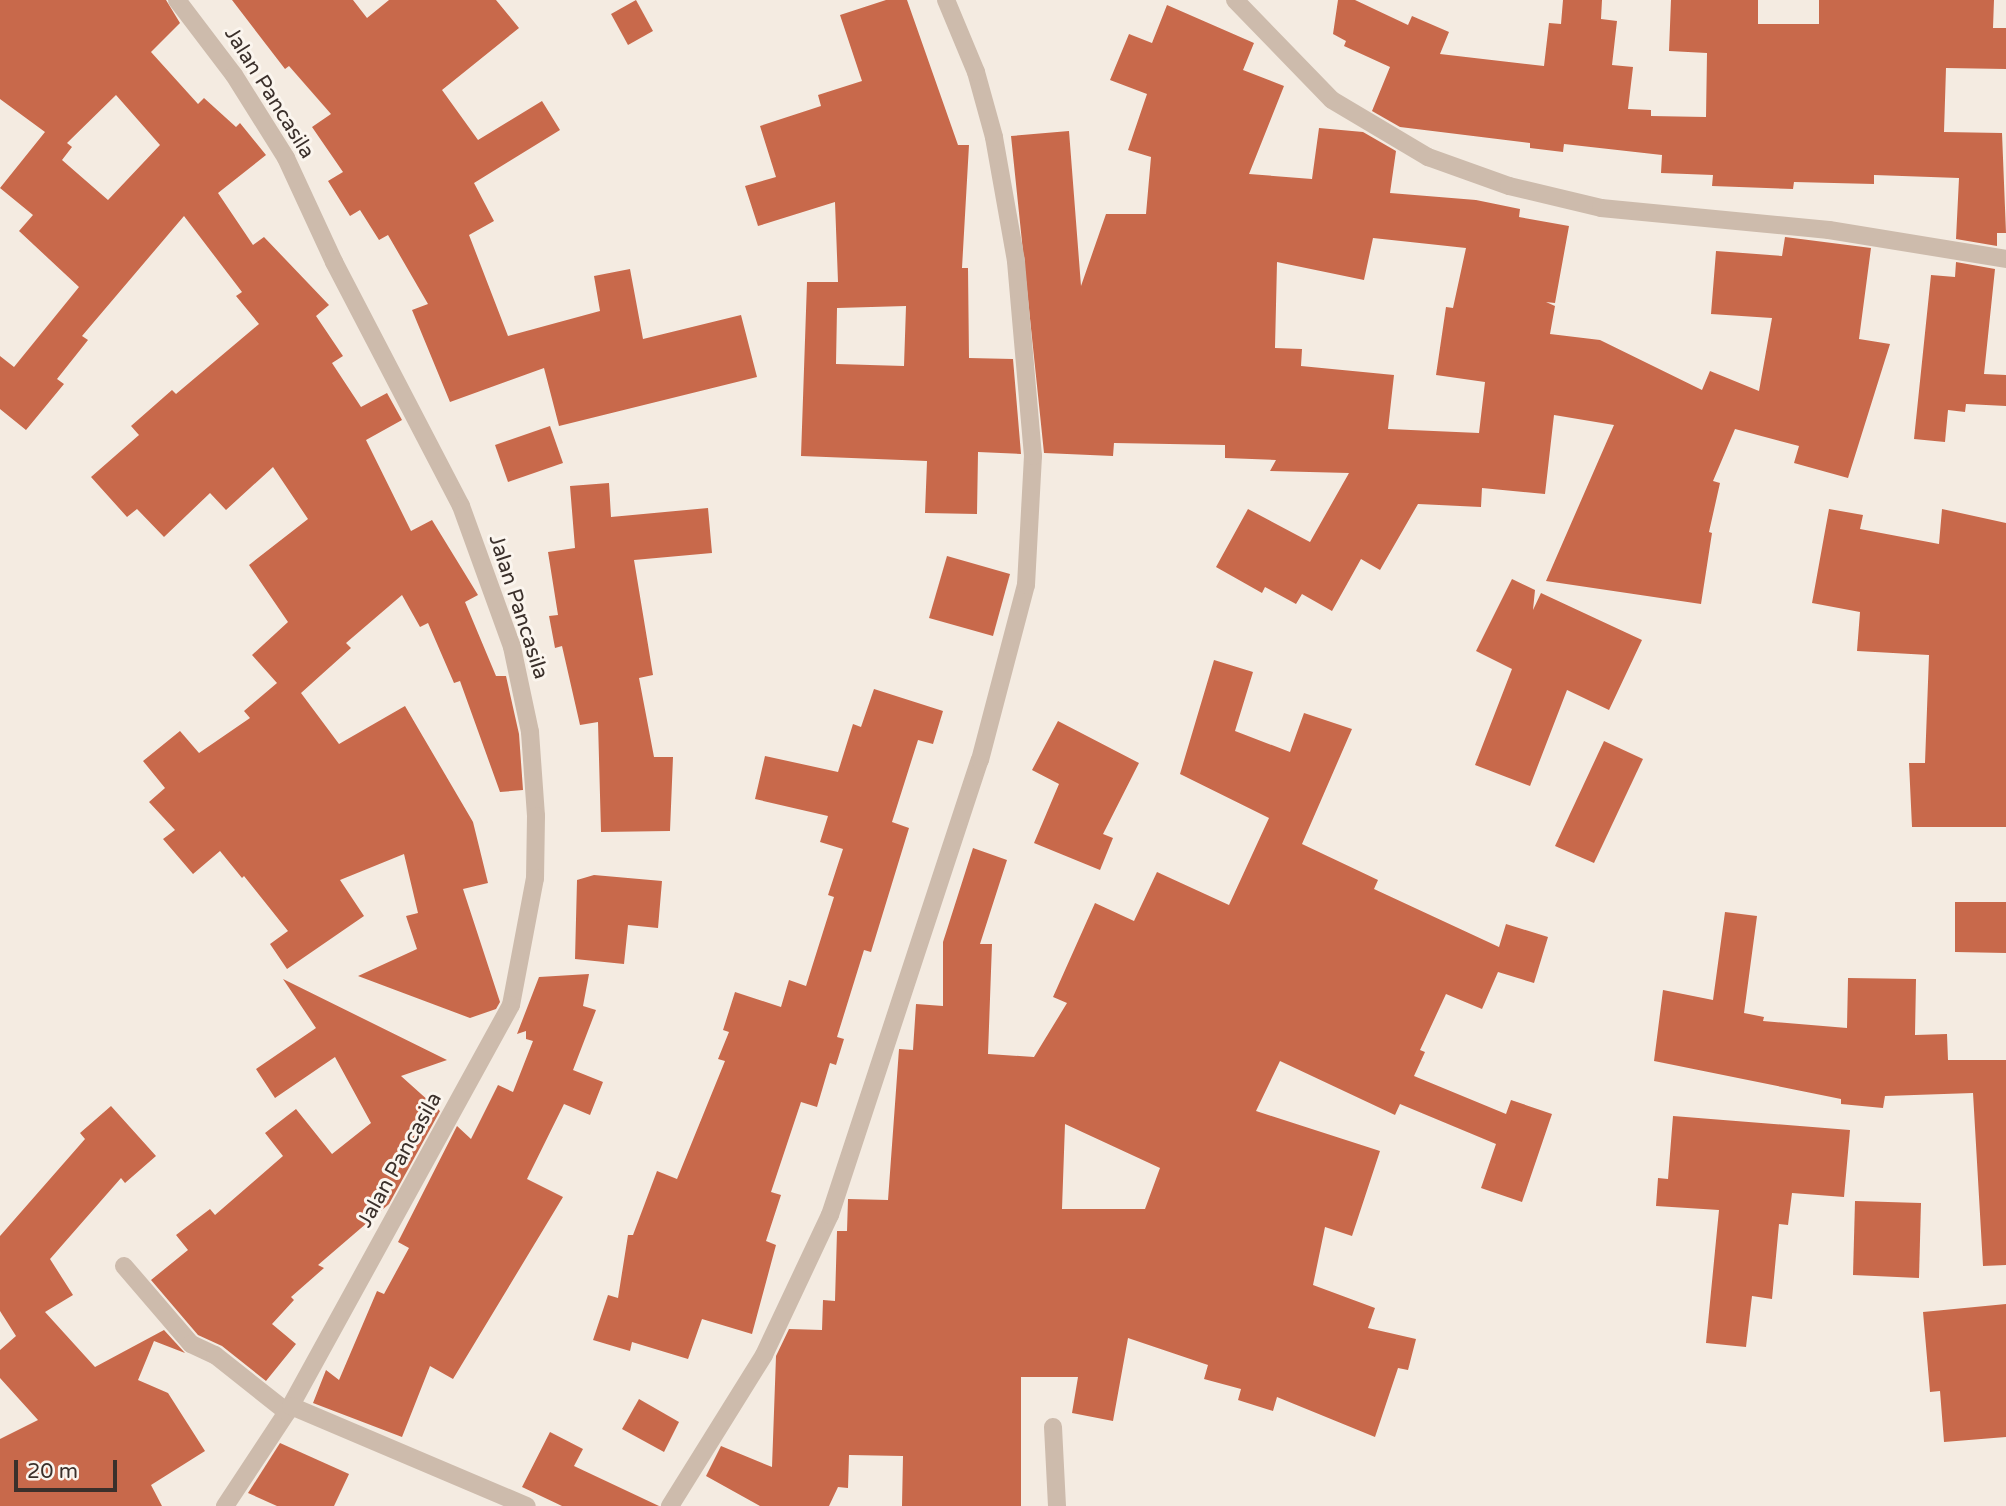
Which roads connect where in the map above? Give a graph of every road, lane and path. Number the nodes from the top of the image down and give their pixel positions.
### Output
1 (177, 0) edge
2 (946, 0) edge
3 (1235, 0) edge
4 (2006, 259) edge
5 (124, 1266) dead end
6 (289, 1409) junction
7 (1053, 1427) dead end
8 (225, 1506) edge
9 (527, 1506) edge
10 (670, 1506) edge
11 (1056, 1506) edge

1 - 6 street, Jalan Pancasila
2 - 10 street
3 - 4 street
5 - 6 street
6 - 8 street, Jalan Pancasila
6 - 9 street
7 - 11 street

